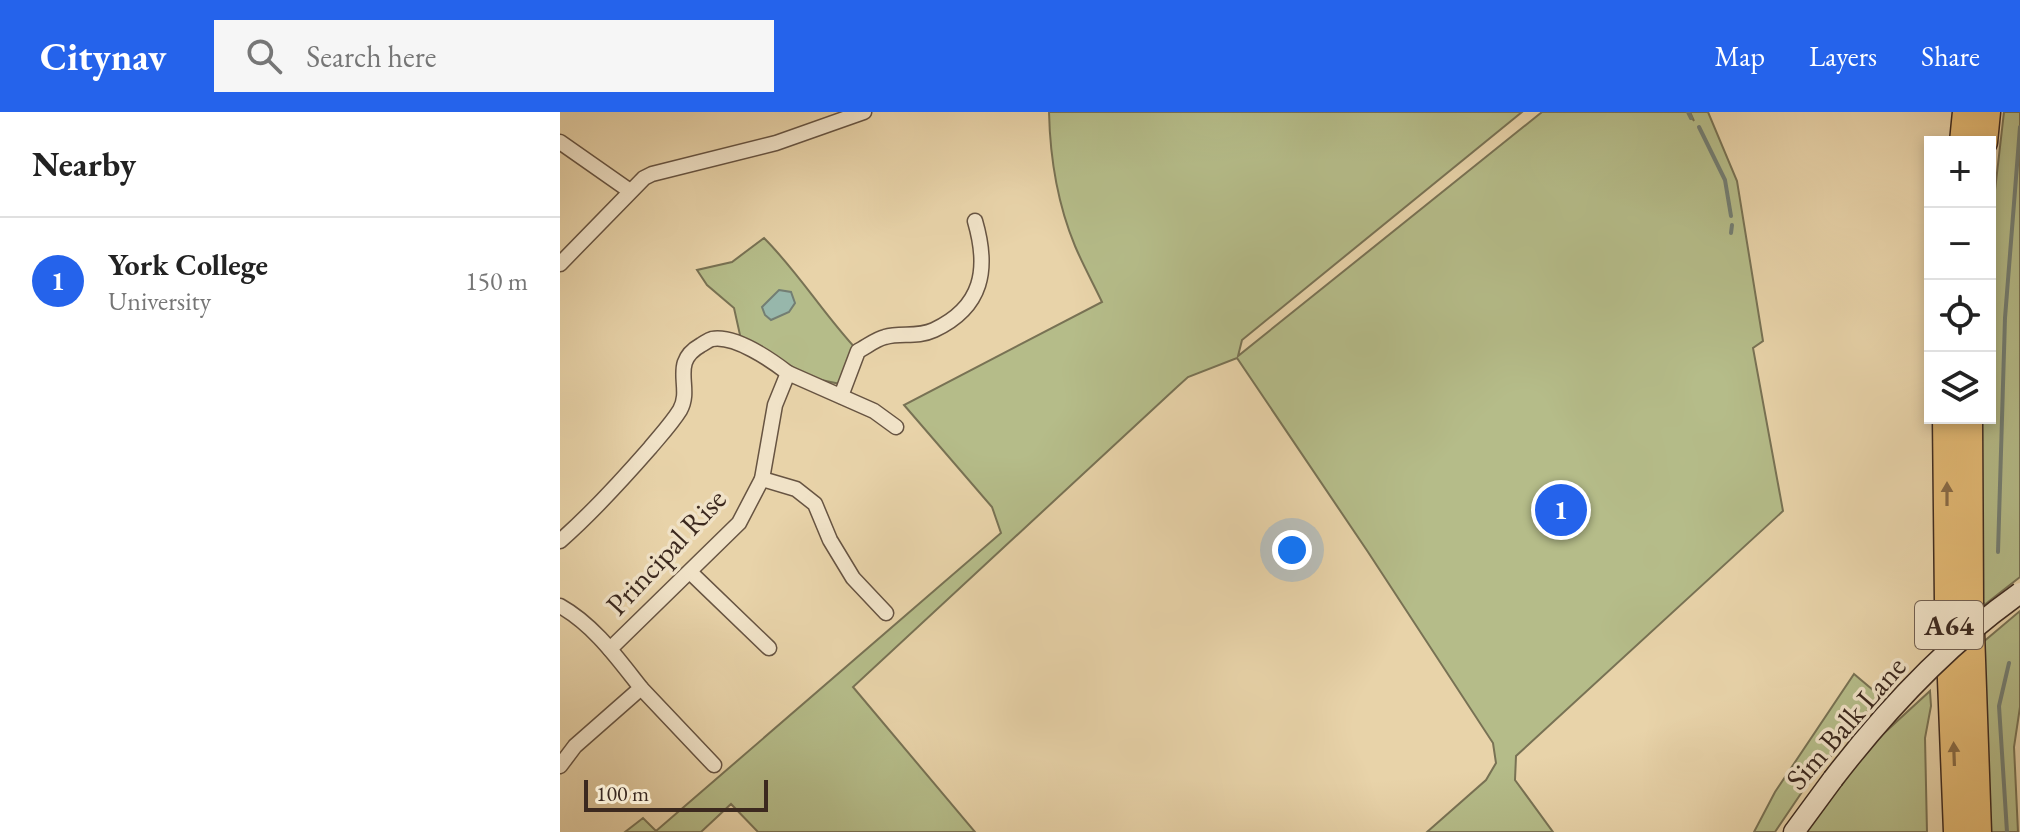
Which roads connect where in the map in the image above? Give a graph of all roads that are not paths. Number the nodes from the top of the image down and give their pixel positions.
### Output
1 (864, 112) edge
2 (1966, 112) edge
3 (1987, 112) edge
4 (1964, 136) edge
5 (1985, 136) edge
6 (560, 142) edge
7 (630, 191) junction
8 (975, 221) dead end
9 (560, 264) edge
10 (788, 373) junction
11 (841, 396) junction
12 (1946, 424) edge
13 (1969, 424) edge
14 (896, 427) dead end
15 (762, 479) junction
16 (560, 541) edge
17 (690, 572) junction
18 (2020, 593) edge
19 (560, 606) edge
20 (886, 613) dead end
21 (769, 648) dead end
22 (610, 649) junction
23 (641, 688) junction
24 (714, 765) dead end
25 (560, 766) edge
26 (1794, 832) edge
27 (1957, 832) edge
28 (1978, 832) edge

1 - 7 street
2 - 4 highway
3 - 5 highway
6 - 7 street
7 - 9 street
8 - 11 street
10 - 11 street
10 - 15 street, Principal Rise
10 - 16 street
11 - 14 street
27 -> 12 highway, A64
13 - 28 highway, A64
15 - 17 street, Principal Rise
15 - 20 street
17 - 21 street
17 - 22 street, Principal Rise
18 - 26 street, Sim Balk Lane, bridge
19 - 22 street, Principal Rise
22 - 23 street, Principal Rise
23 - 24 street, Principal Rise
23 - 25 street

